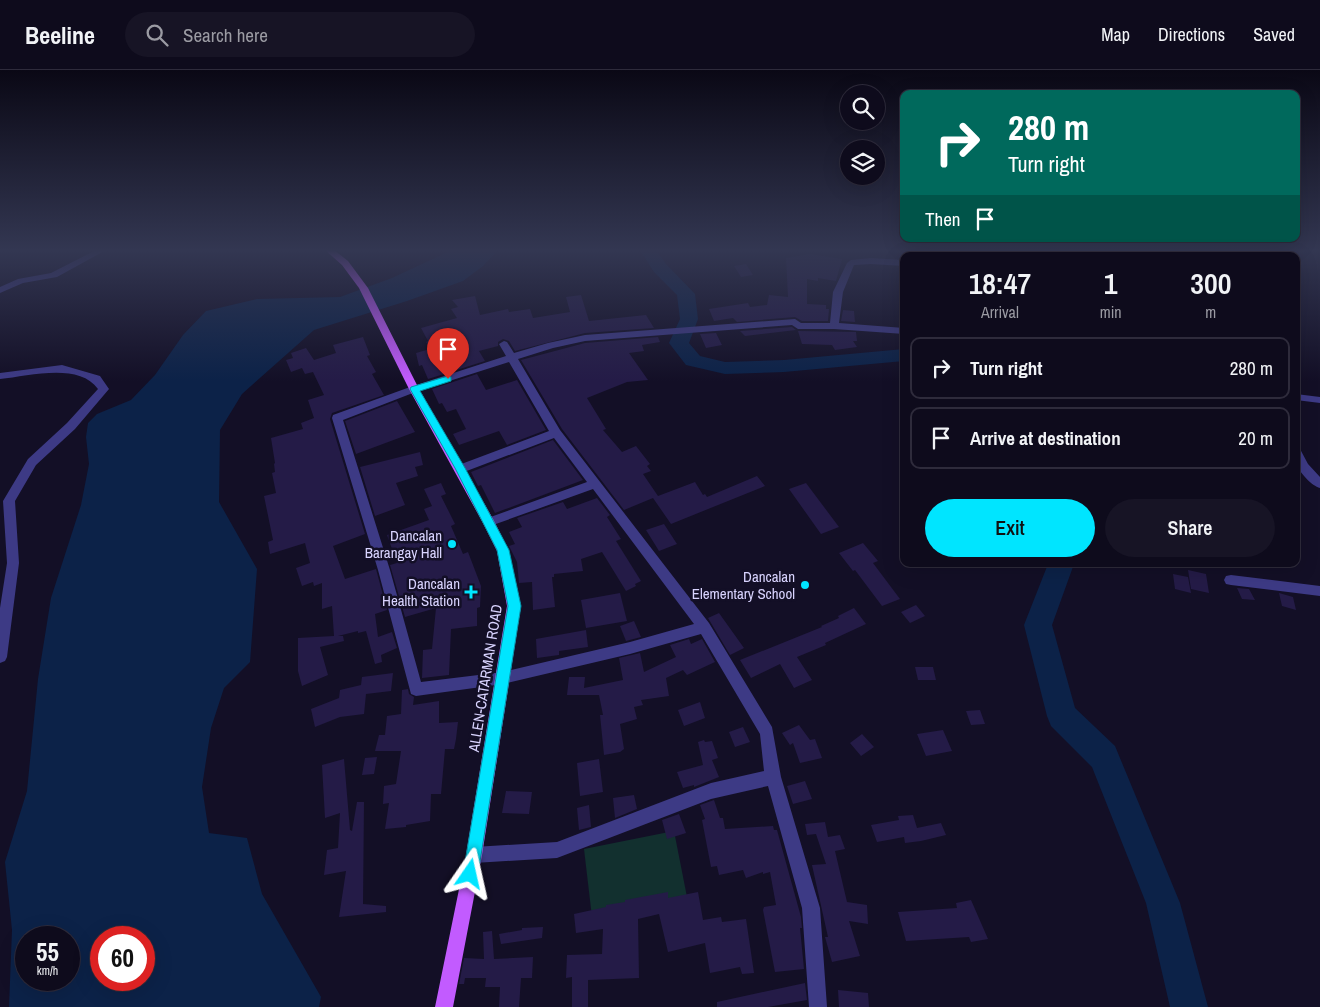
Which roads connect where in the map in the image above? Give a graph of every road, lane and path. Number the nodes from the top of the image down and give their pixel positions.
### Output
1 (366, 294) edge
2 (838, 294) edge
3 (834, 326) junction
4 (900, 330) edge
5 (504, 344) dead end
6 (514, 358) junction
7 (0, 376) edge
8 (414, 389) junction
9 (1300, 398) edge
10 (1320, 400) edge
11 (556, 433) junction
12 (1300, 460) edge
13 (460, 468) junction
14 (595, 484) junction
15 (1320, 484) edge
16 (489, 522) junction
17 (1231, 580) dead end
18 (1320, 591) edge
19 (704, 627) junction
20 (0, 657) edge
21 (503, 678) junction
22 (772, 777) junction
23 (474, 855) junction
24 (444, 1007) edge
25 (818, 1007) edge

1 - 8 main road, ALLEN-CATARMAN ROAD
2 - 3 street
3 - 4 street
3 - 6 street
5 - 6 street
6 - 8 street
6 - 11 street
7 - 20 street
8 - 13 main road, ALLEN-CATARMAN ROAD
8 - 21 street
9 - 10 street
11 - 13 street
11 - 14 street
12 - 15 street
13 - 16 main road, ALLEN-CATARMAN ROAD
14 - 16 street
14 - 19 street
16 - 21 main road, ALLEN-CATARMAN ROAD
17 - 18 street
19 - 21 street
19 - 22 street
21 - 23 main road, ALLEN-CATARMAN ROAD
22 - 23 street
22 - 25 street
23 - 24 main road, ALLEN-CATARMAN ROAD

